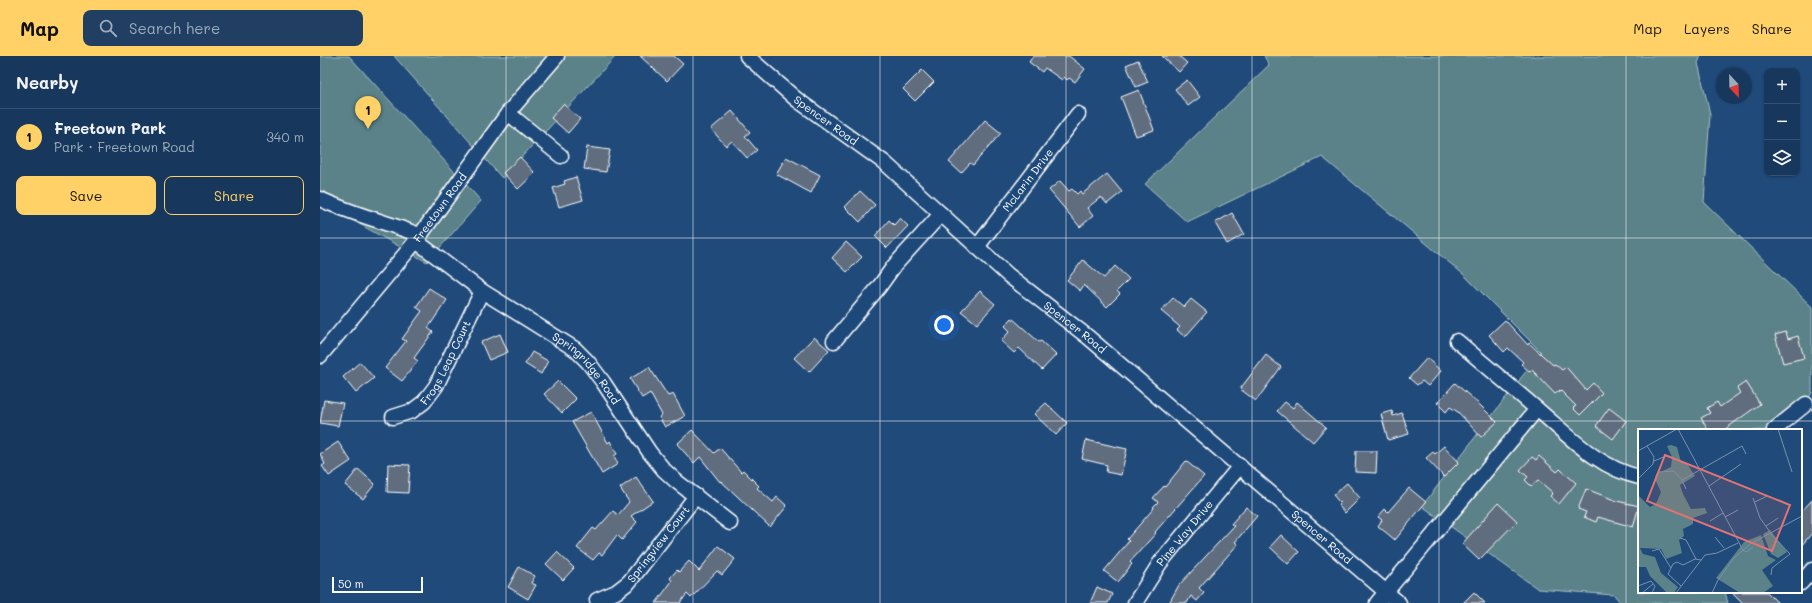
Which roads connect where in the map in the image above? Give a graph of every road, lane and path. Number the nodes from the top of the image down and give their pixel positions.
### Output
1 (556, 56) edge
2 (747, 56) edge
3 (508, 113) junction
4 (1078, 114) dead end
5 (561, 156) dead end
6 (320, 199) edge
7 (941, 214) junction
8 (418, 238) junction
9 (977, 247) junction
10 (482, 291) junction
11 (834, 341) dead end
12 (1457, 341) dead end
13 (320, 356) edge
14 (1806, 404) dead end
15 (1537, 409) junction
16 (393, 417) dead end
17 (1775, 429) edge
18 (1240, 466) junction
19 (1638, 477) edge
20 (696, 496) junction
21 (730, 523) dead end
22 (1812, 570) edge
23 (1802, 582) edge
24 (1386, 591) junction
25 (597, 600) dead end
26 (1135, 603) edge
27 (1377, 603) edge
28 (1399, 603) edge

1 - 3 street, Freetown Road
2 - 7 street, Spencer Road
3 - 5 street
3 - 8 street, Freetown Road
4 - 9 street, McLarin Drive
6 - 8 street, Springridge Road
7 - 9 street, Spencer Road
7 - 11 street
8 - 10 street, Springridge Road
8 - 13 street, Freetown Road
9 - 18 street, Spencer Road
10 - 16 street, Frogs Leap Court
10 - 20 street, Springridge Road
12 - 15 street
14 - 17 street
15 - 19 street
15 - 24 street
18 - 24 street, Spencer Road
18 - 26 street, Pine Way Drive
20 - 21 street, Springridge Road
20 - 25 street, Springview Court
22 - 23 street
24 - 27 street
24 - 28 street, Spencer Road

